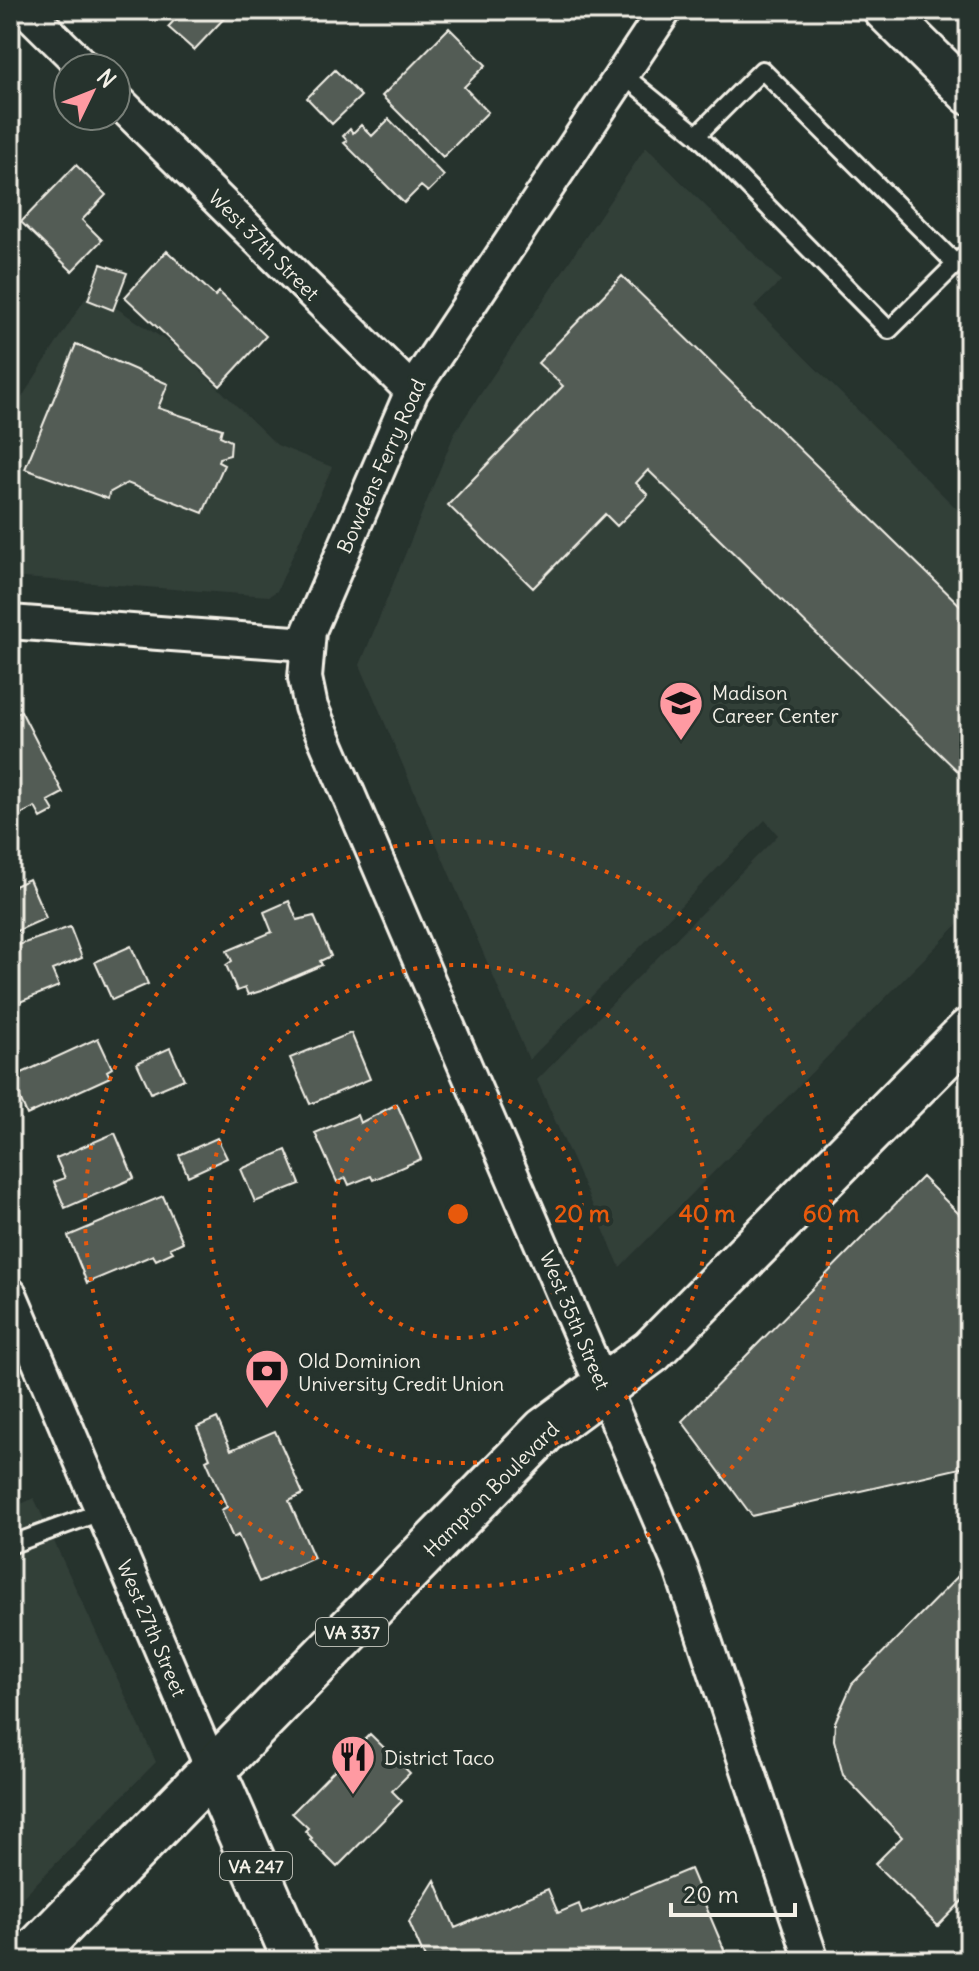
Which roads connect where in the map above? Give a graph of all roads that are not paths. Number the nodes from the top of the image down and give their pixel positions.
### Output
1 (26, 10) edge
2 (665, 10) edge
3 (884, 10) edge
4 (69, 52) edge
5 (622, 74) junction
6 (969, 94) edge
7 (132, 115) edge
8 (697, 135) junction
9 (969, 251) edge
10 (956, 264) junction
11 (412, 391) junction
12 (10, 622) edge
13 (307, 644) junction
14 (969, 1031) edge
15 (10, 1294) edge
16 (604, 1387) junction
17 (103, 1511) junction
18 (10, 1545) edge
19 (213, 1771) junction
20 (26, 1961) edge
21 (296, 1961) edge
22 (812, 1961) edge

1 - 4 street
2 - 5 street, Bowdens Ferry Road
3 - 6 street
5 - 8 lane
5 - 11 street, Bowdens Ferry Road
7 - 11 street, West 37th Street
8 - 10 lane
8 - 10 lane
9 - 10 lane
11 - 13 street, Bowdens Ferry Road
12 - 13 street
13 - 16 street, West 35th Street
14 - 16 main road, Hampton Boulevard / VA 337
15 - 17 street, West 27th Street
16 - 19 main road, Hampton Boulevard / VA 337
16 - 22 street, West 35th Street
17 - 18 lane
17 - 19 street, West 27th Street
19 - 20 main road, Hampton Boulevard / VA 337
19 - 21 main road, West 27th Street / VA 247

